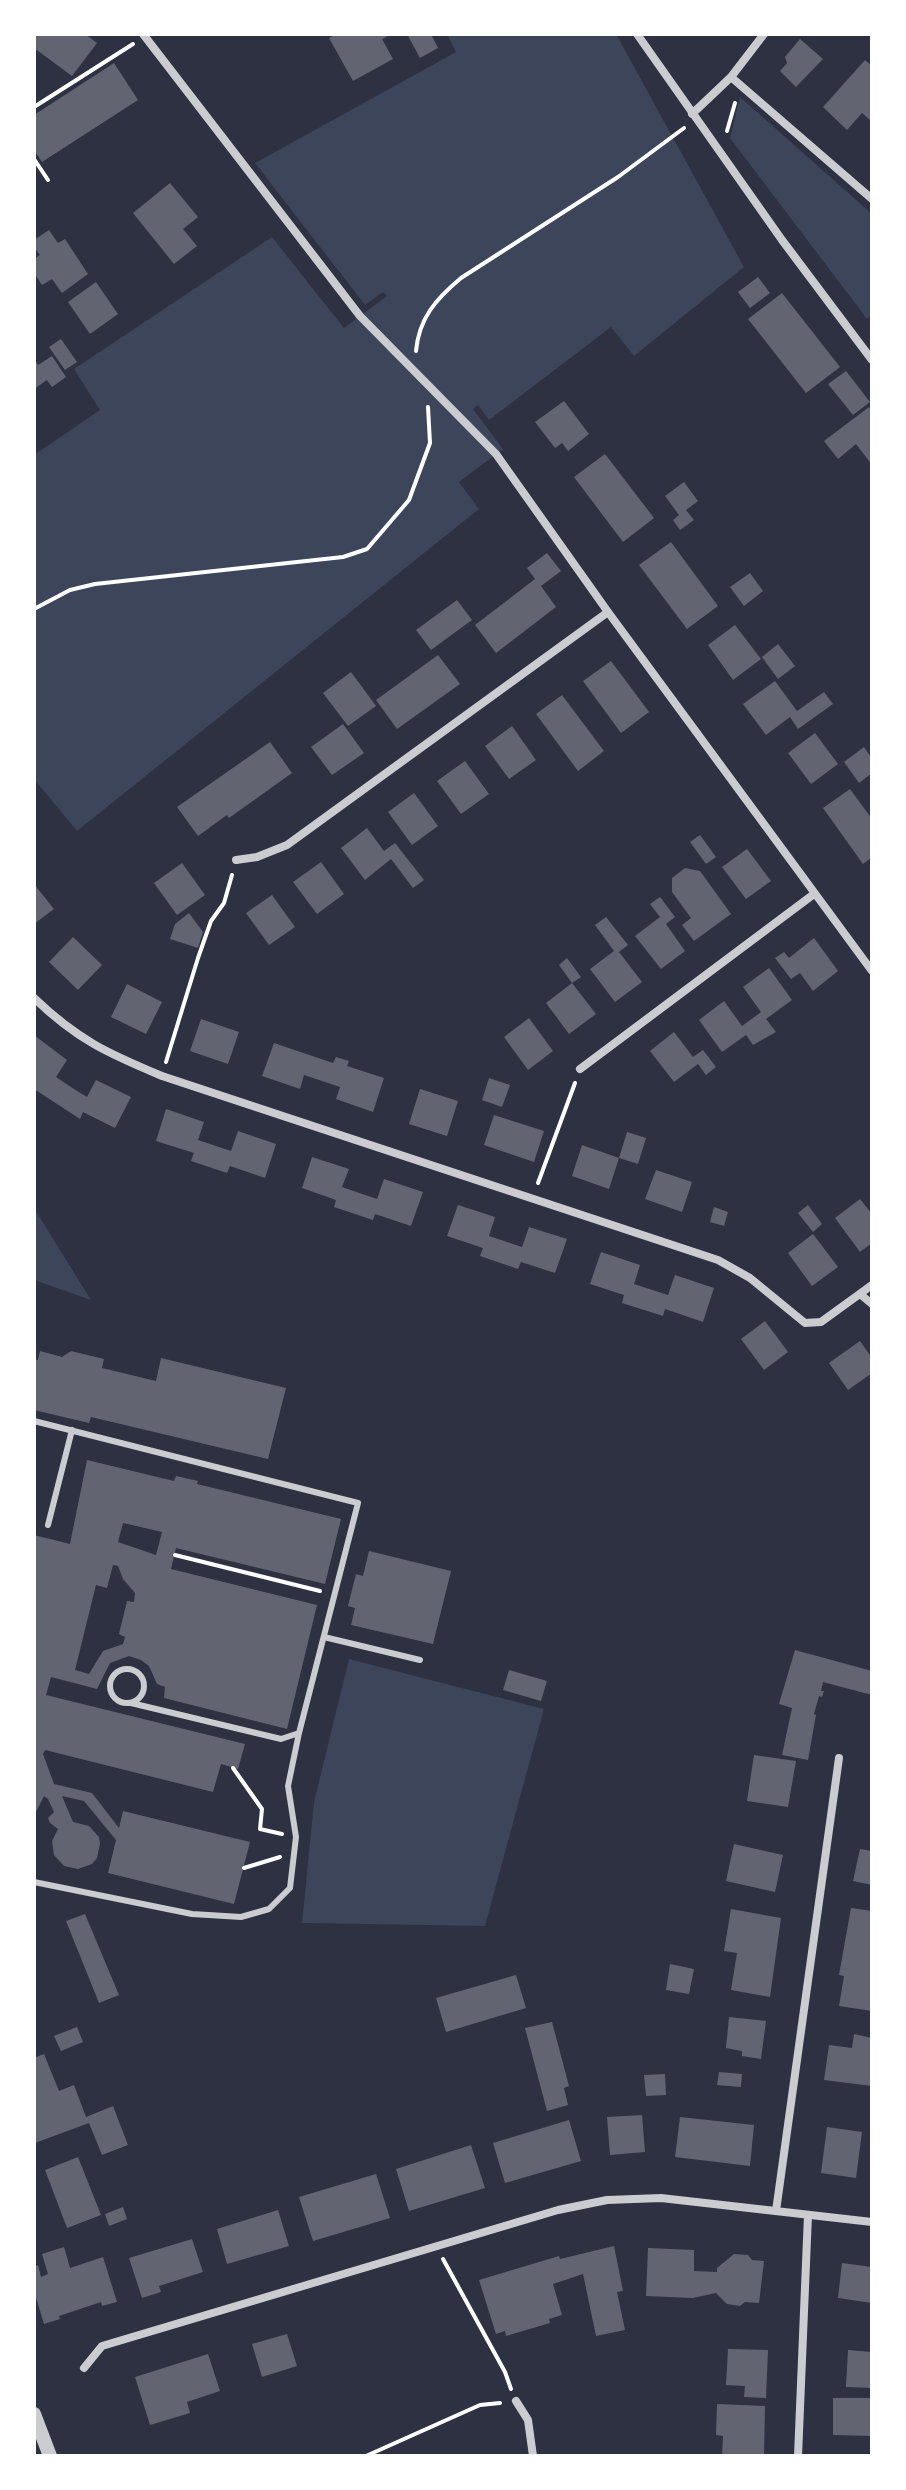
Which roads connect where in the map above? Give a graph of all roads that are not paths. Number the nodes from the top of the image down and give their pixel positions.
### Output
1 (637, 34) edge
2 (764, 34) edge
3 (144, 35) edge
4 (731, 77) junction
5 (692, 114) junction
6 (872, 199) edge
7 (872, 360) edge
8 (608, 612) junction
9 (236, 860) road end
10 (814, 894) junction
11 (872, 971) edge
12 (34, 998) edge
13 (580, 1069) road end
14 (872, 1285) edge
15 (860, 1294) junction
16 (872, 1304) edge
17 (34, 1421) edge
18 (72, 1430) junction
19 (48, 1525) dead end
20 (324, 1637) junction
21 (420, 1660) dead end
22 (143, 1692) junction
23 (131, 1703) junction
24 (155, 1709) junction
25 (299, 1733) junction
26 (839, 1758) dead end
27 (34, 1882) edge
28 (776, 2211) junction
29 (808, 2215) junction
30 (872, 2222) edge
31 (84, 2368) dead end
32 (516, 2401) road end
33 (34, 2414) edge
34 (50, 2456) edge
35 (533, 2456) edge
36 (798, 2456) edge

1 - 5 street
2 - 4 street
3 - 8 street
4 - 5 street
4 - 6 street
5 - 7 street
8 - 9 street
8 - 10 street
10 - 11 street
10 - 13 street
12 - 15 street
14 - 15 street
15 - 16 street
17 - 18 lane
18 - 19 lane
18 - 20 lane
20 - 21 lane
20 - 25 lane
22 - 23 lane
22 - 23 lane
22 - 24 lane
23 - 24 lane
24 - 25 lane
25 - 27 lane
26 - 28 street
28 - 29 street
28 - 31 street
29 - 30 street
29 - 36 street
32 - 35 street
33 - 34 street

